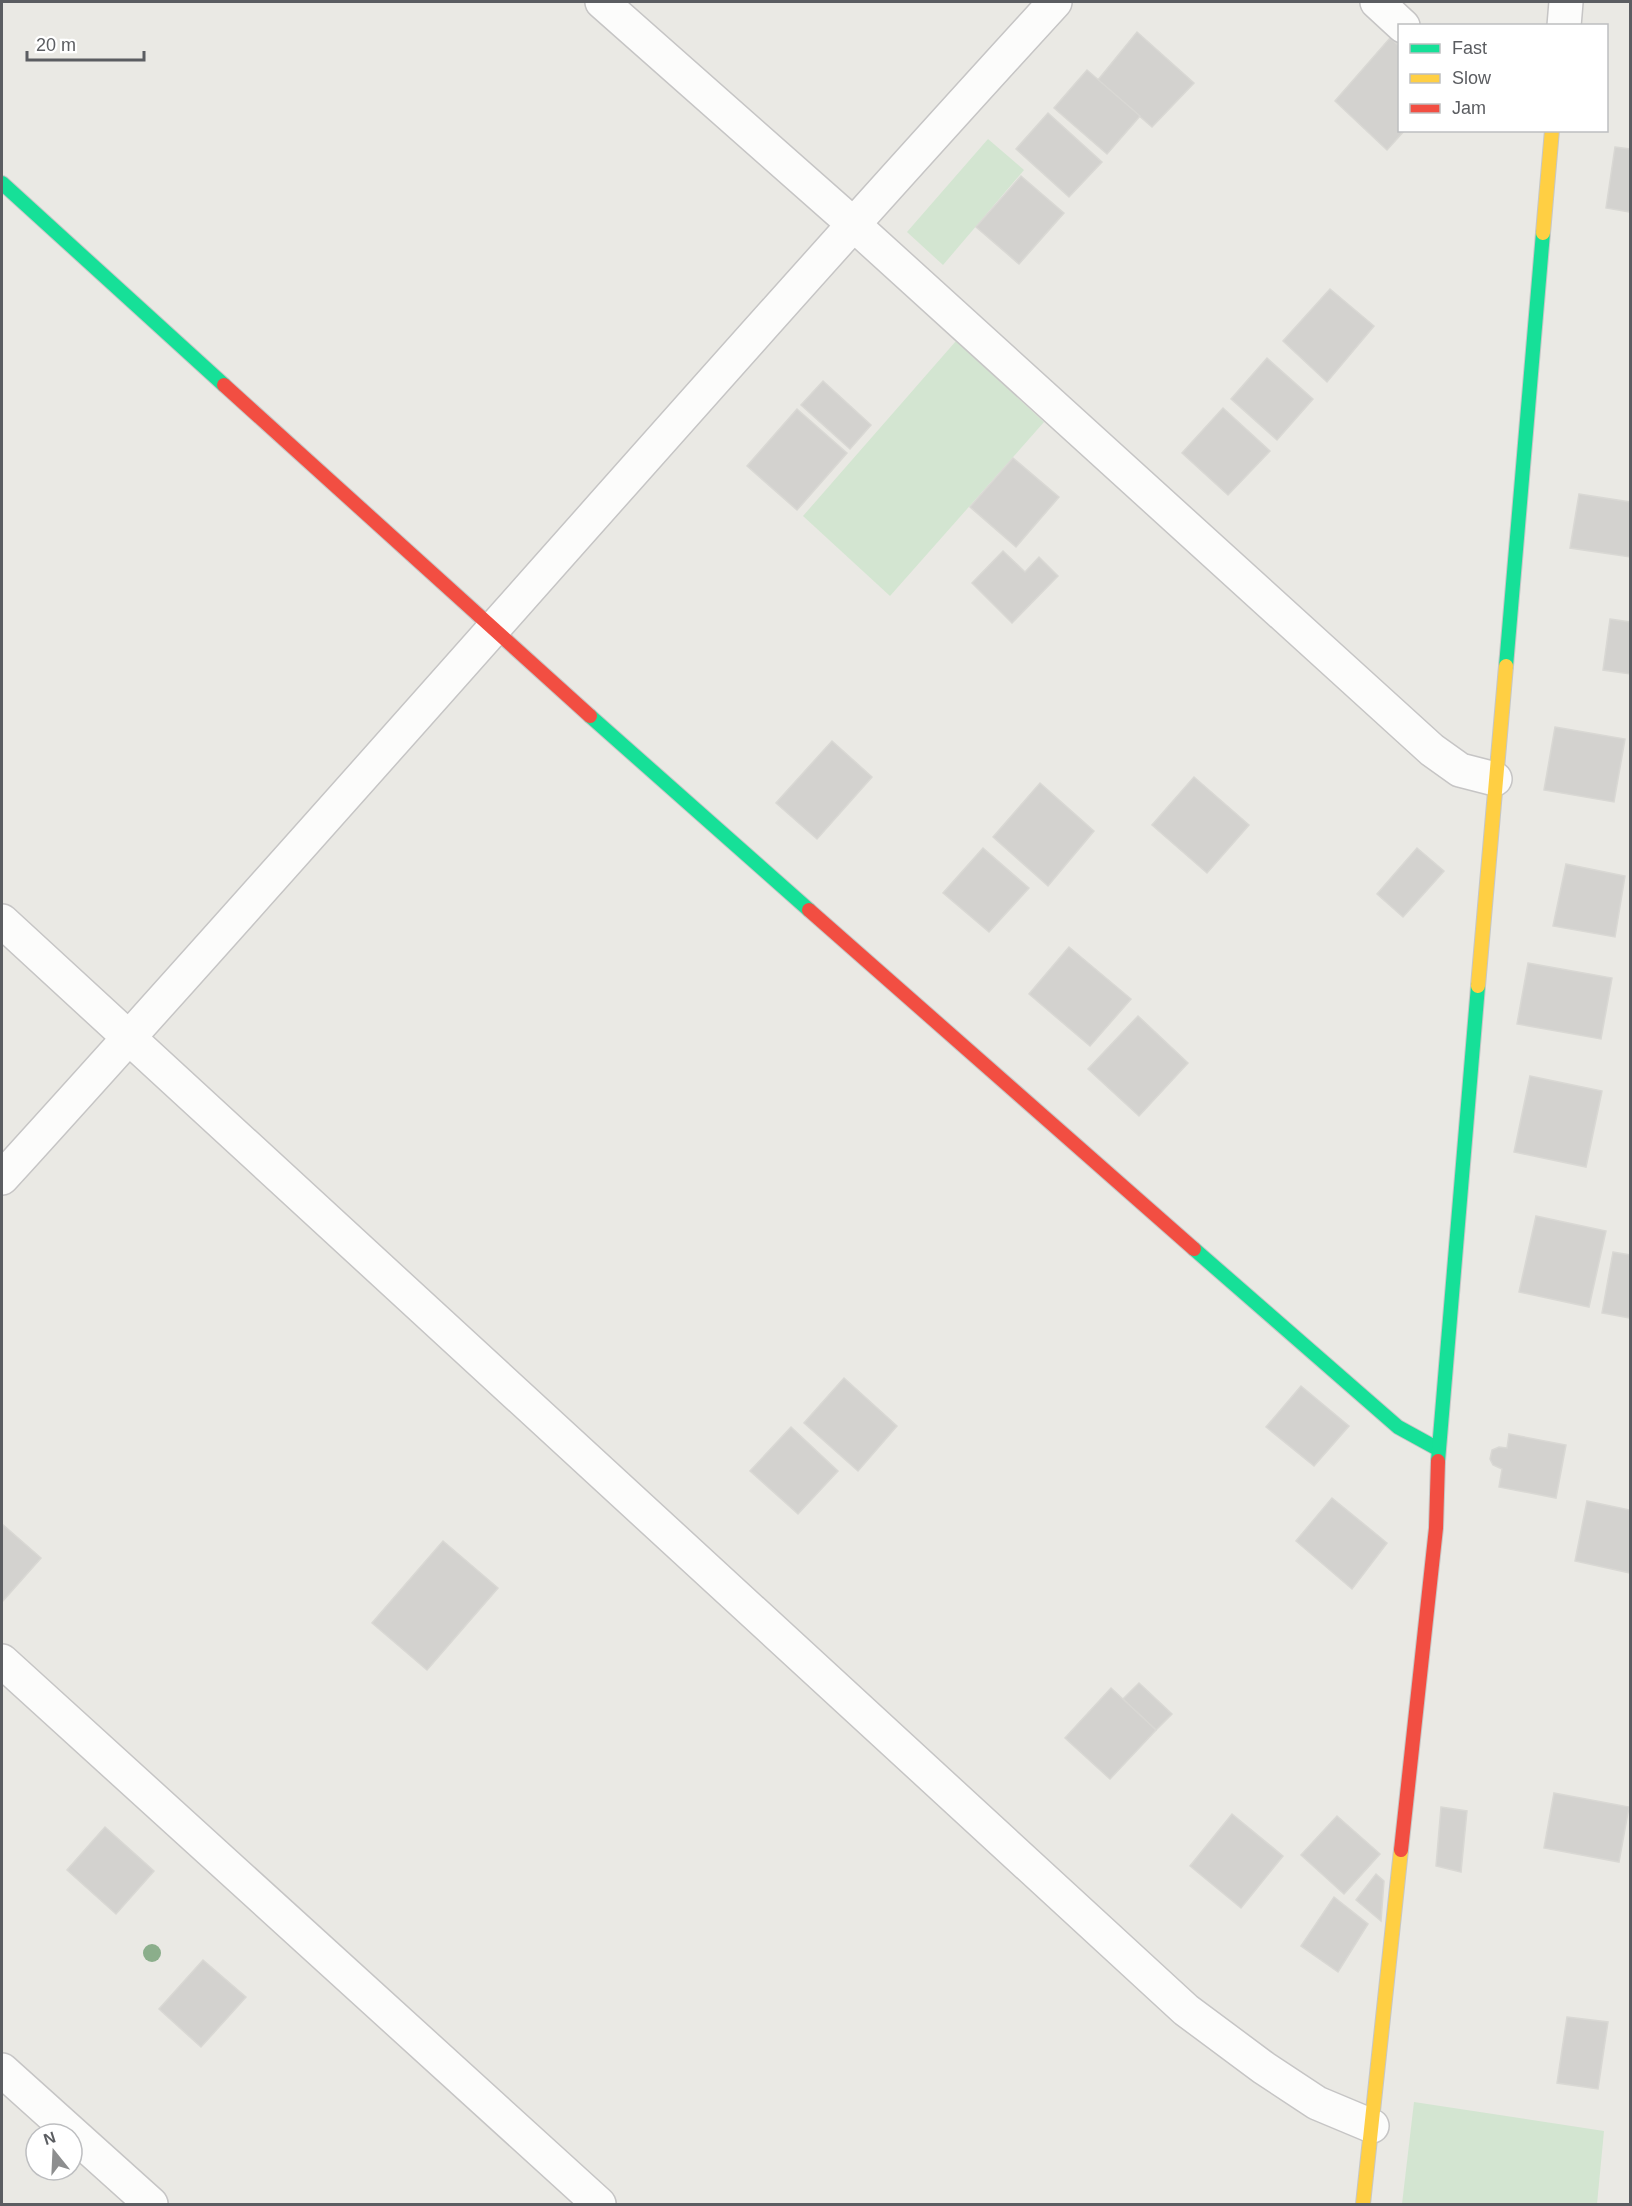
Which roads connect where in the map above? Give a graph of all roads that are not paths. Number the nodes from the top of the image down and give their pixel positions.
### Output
1 (602, 2) edge
2 (1055, 2) edge
3 (1377, 2) edge
4 (1566, 2) edge
5 (1401, 24) edge
6 (1564, 24) edge
7 (1550, 132) edge
8 (2, 183) edge
9 (852, 224) junction
10 (493, 630) junction
11 (1495, 779) junction
12 (2, 921) edge
13 (129, 1037) junction
14 (2, 1178) edge
15 (1438, 1449) junction
16 (2, 1661) edge
17 (2, 2070) edge
18 (1372, 2126) junction
19 (151, 2205) edge
20 (599, 2205) edge
21 (1363, 2205) edge

1 - 9 street
2 - 9 street
3 - 5 street
4 - 6 street
7 - 11 street
8 - 10 street
9 - 10 street
9 - 11 street
10 - 13 street
10 - 15 street
11 - 15 street
12 - 13 street
13 - 14 street
13 - 18 street
15 - 18 street
16 - 20 street
17 - 19 street
18 - 21 street

